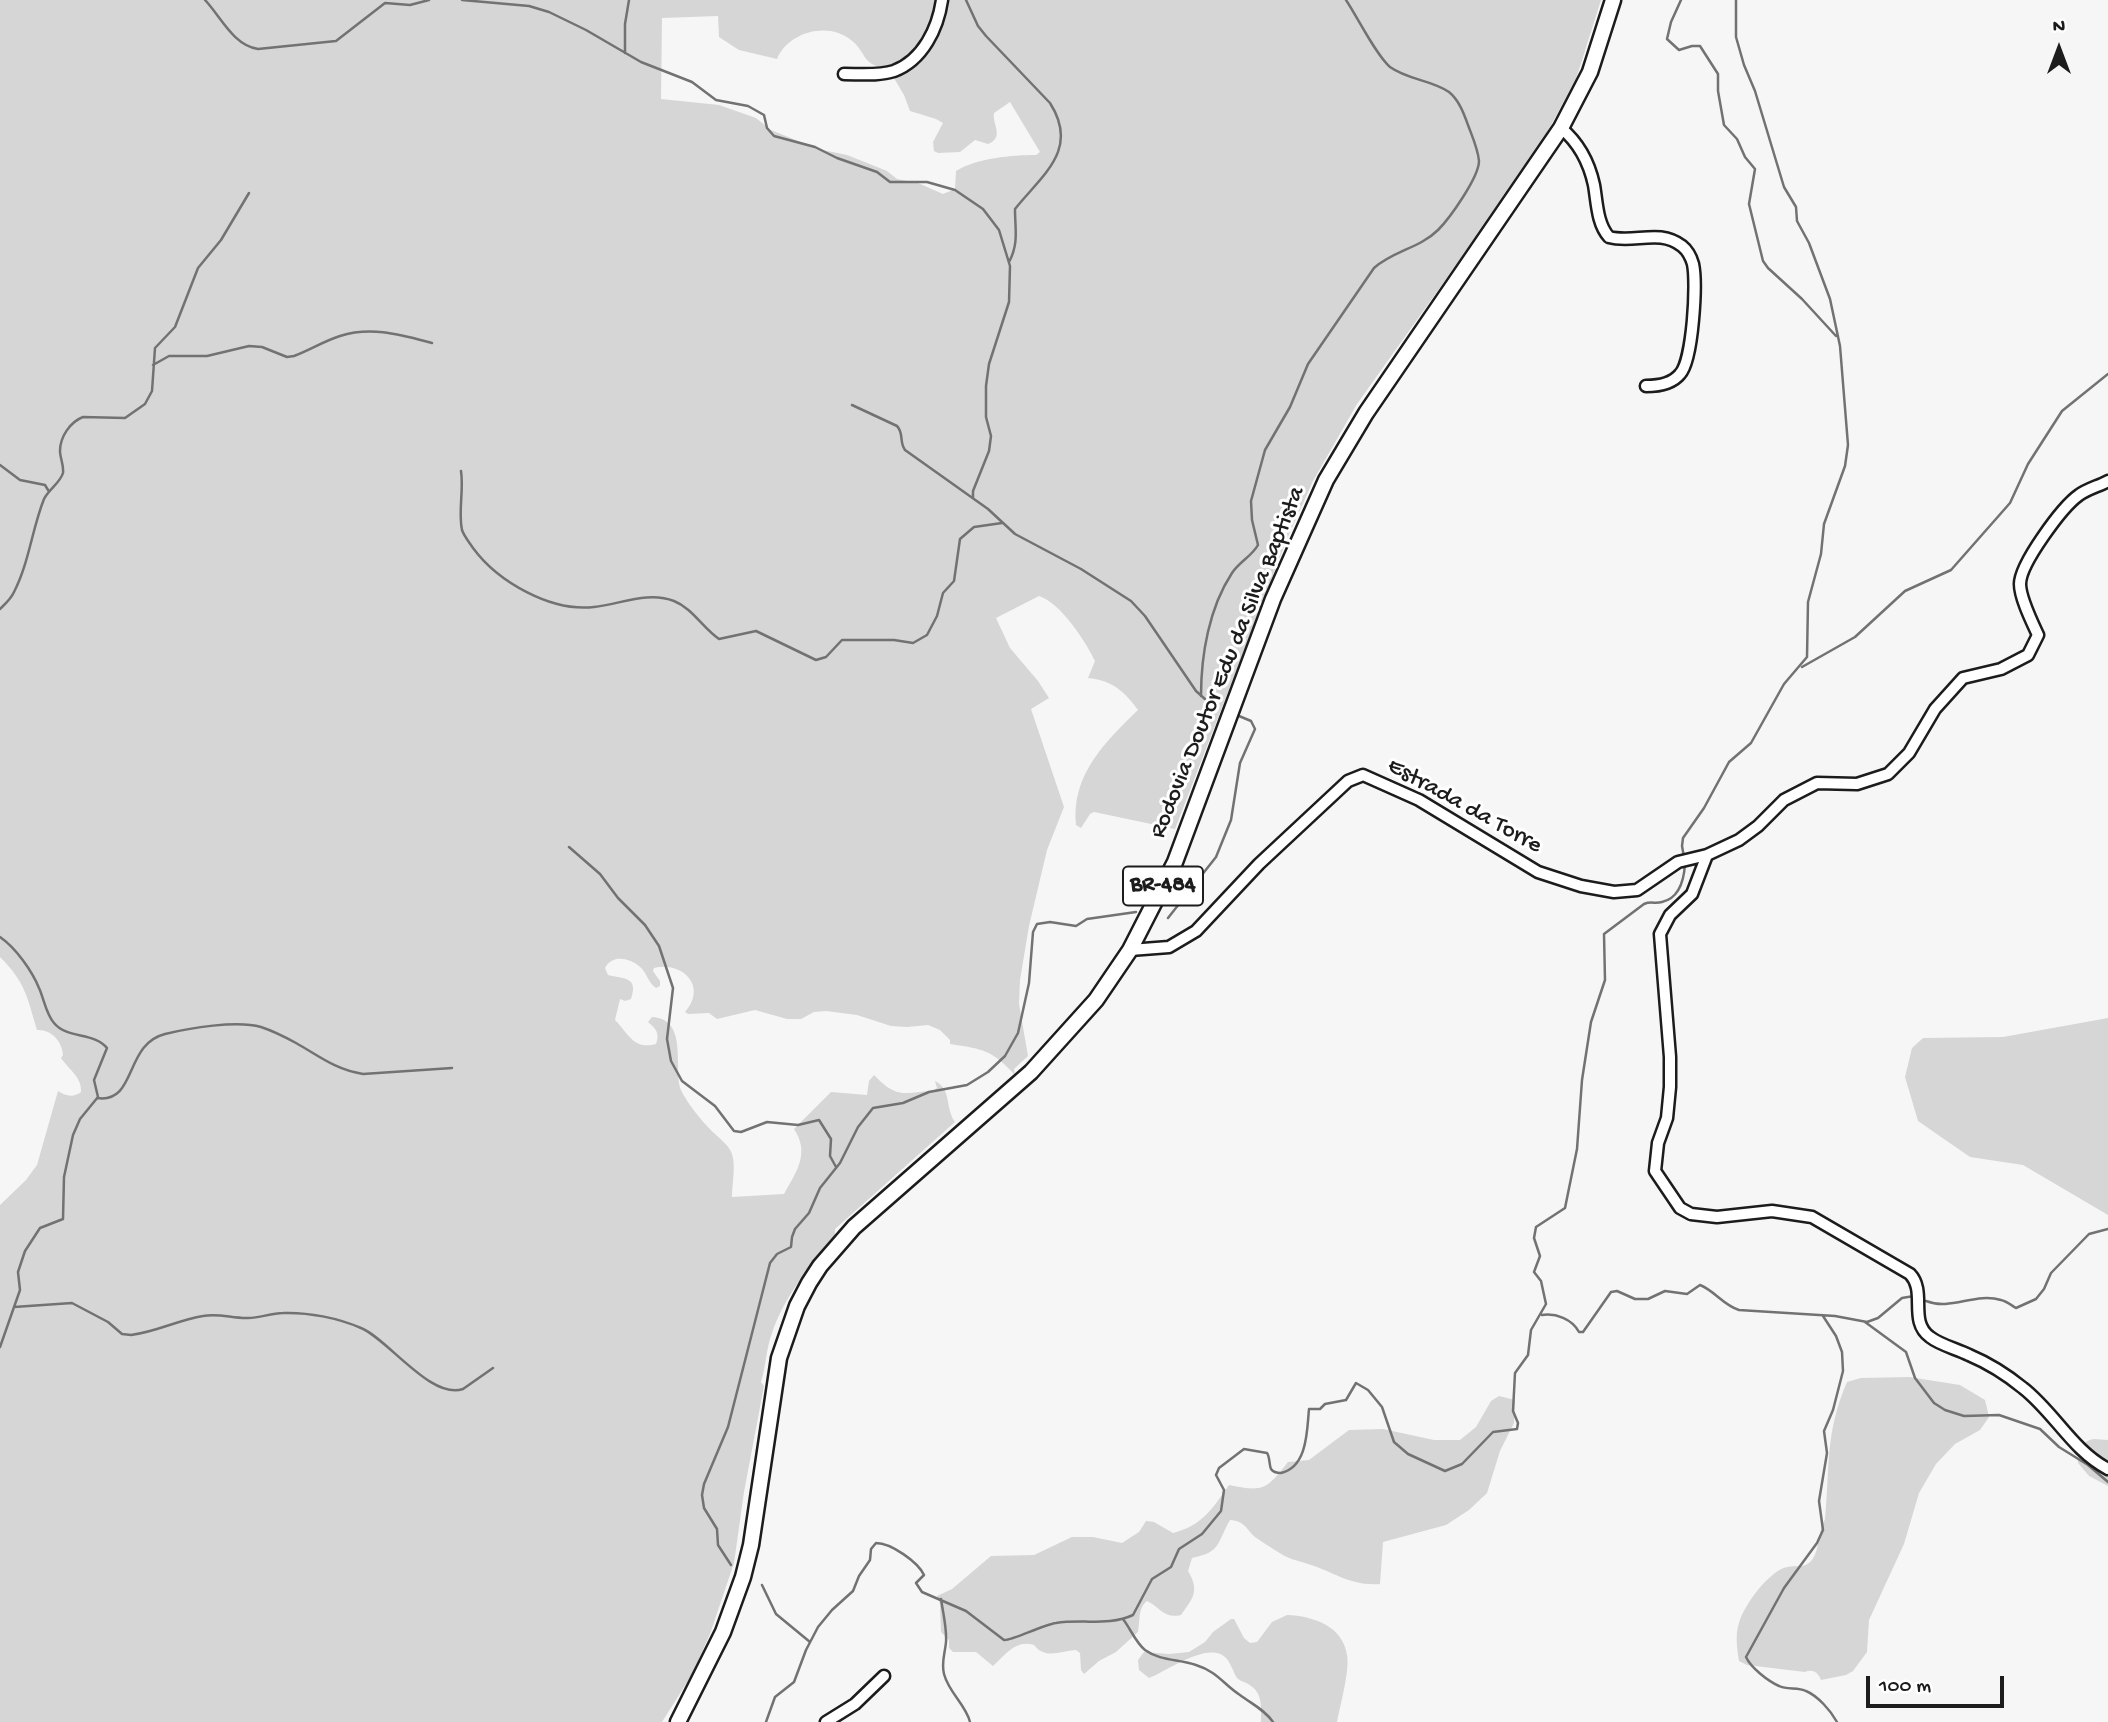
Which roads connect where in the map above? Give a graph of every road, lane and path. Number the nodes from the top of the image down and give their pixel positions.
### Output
1 (942, 0) edge
2 (1613, 0) edge
3 (844, 74) dead end
4 (1561, 128) junction
5 (1646, 386) dead end
6 (2108, 481) edge
7 (1707, 855) junction
8 (1130, 950) junction
9 (2108, 1469) edge
10 (884, 1676) dead end
11 (678, 1722) edge
12 (826, 1722) edge

1 - 3 street
2 - 4 main road, Rodovia Doutor Edu da Silva Baptista / BR-484
4 - 5 street
4 - 8 main road, Rodovia Doutor Edu da Silva Baptista / BR-484
6 - 7 street, Estrada da Torre
7 - 8 street, Estrada da Torre
7 - 9 street
8 - 11 main road, Rodovia Doutor Edu da Silva Baptista / BR-484
10 - 12 street

